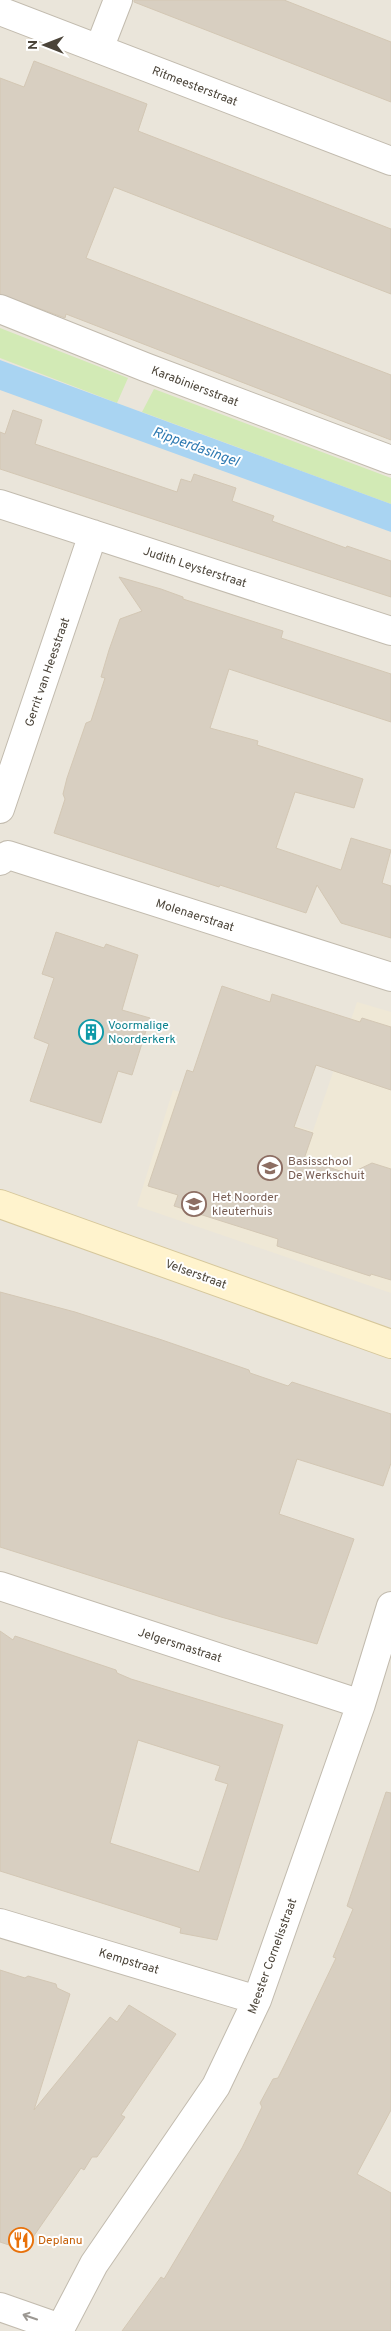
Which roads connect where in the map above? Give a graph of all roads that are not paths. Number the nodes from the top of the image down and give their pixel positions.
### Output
1 (118, 0) edge
2 (0, 12) edge
3 (99, 50) junction
4 (391, 161) edge
5 (0, 309) edge
6 (391, 460) edge
7 (0, 504) edge
8 (93, 534) junction
9 (391, 631) edge
10 (0, 809) edge
11 (3, 851) edge
12 (391, 977) edge
13 (0, 1204) edge
14 (391, 1344) edge
15 (0, 1586) edge
16 (391, 1606) edge
17 (360, 1704) junction
18 (0, 1923) edge
19 (257, 2000) junction
20 (0, 2307) edge
21 (60, 2329) edge

1 - 3 street
2 - 3 street, Ritmeesterstraat
3 - 4 street, Ritmeesterstraat
5 - 6 street, Karabiniersstraat
7 - 8 street, Judith Leysterstraat
8 - 9 street, Judith Leysterstraat
8 - 10 street, Gerrit van Heesstraat
11 - 12 street, Molenaerstraat
13 - 14 street, Velserstraat
15 - 17 street, Jelgersmastraat
16 - 17 street, Meester Cornelisstraat
17 - 19 street, Meester Cornelisstraat
18 - 19 street, Kempstraat
19 - 21 street, Meester Cornelisstraat
21 -> 20 street

